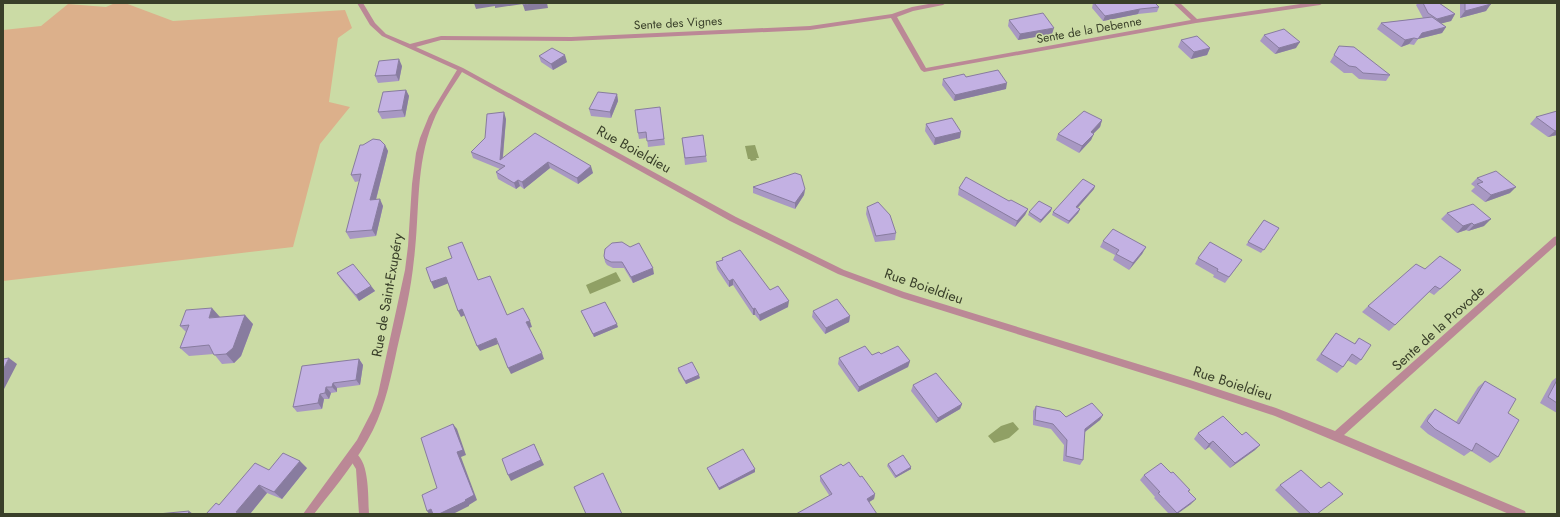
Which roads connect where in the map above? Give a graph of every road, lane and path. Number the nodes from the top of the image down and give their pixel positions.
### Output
1 (360, 3) edge
2 (943, 3) edge
3 (1176, 3) edge
4 (1320, 3) edge
5 (893, 16) junction
6 (1196, 21) junction
7 (411, 46) junction
8 (461, 69) junction
9 (1557, 239) edge
10 (1336, 436) junction
11 (353, 456) junction
12 (308, 514) edge
13 (364, 514) edge
14 (1521, 514) edge

1 - 7 street, Rue Boieldieu
2 - 5 street, Sente des Vignes
3 - 6 street
4 - 6 street, Sente de la Debenne
5 - 6 street, Sente de la Debenne
5 - 7 street, Sente des Vignes
7 - 8 street, Rue Boieldieu
8 - 10 street, Rue Boieldieu
8 - 11 street, Rue de Saint-Exupéry
9 - 10 street, Sente de la Provode
10 - 14 street, Rue Boieldieu
11 - 12 street, Rue de Saint-Exupéry
11 - 13 street

